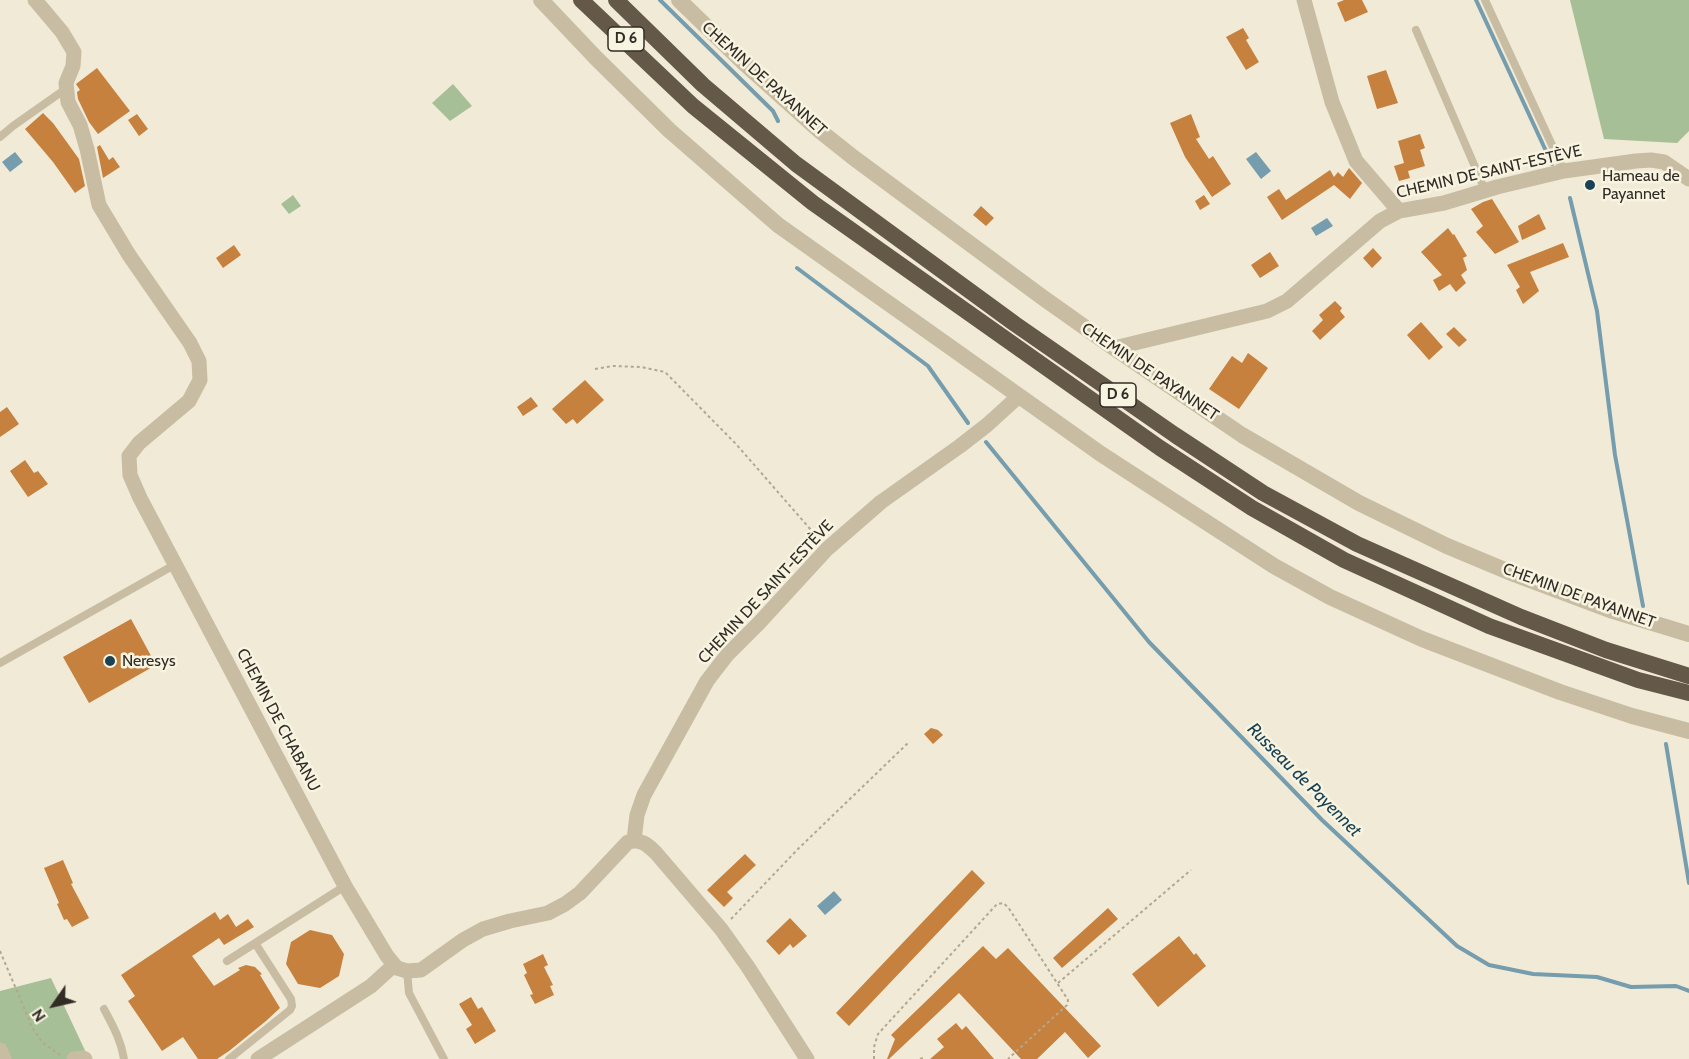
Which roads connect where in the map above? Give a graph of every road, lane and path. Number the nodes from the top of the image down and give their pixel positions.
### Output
1 (35, 0) edge
2 (541, 0) edge
3 (581, 0) edge
4 (590, 0) edge
5 (616, 0) edge
6 (679, 0) edge
7 (1304, 0) edge
8 (1485, 0) edge
9 (1416, 30) dead end
10 (662, 78) junction
11 (67, 88) junction
12 (0, 137) edge
13 (1564, 171) junction
14 (1689, 179) edge
15 (1485, 190) junction
16 (1399, 211) junction
17 (1114, 348) junction
18 (595, 369) dead end
19 (1019, 396) junction
20 (827, 549) junction
21 (176, 564) junction
22 (1689, 633) edge
23 (0, 663) edge
24 (1689, 676) edge
25 (1689, 693) edge
26 (1689, 731) edge
27 (908, 744) dead end
28 (634, 840) junction
29 (1191, 870) dead end
30 (345, 886) junction
31 (721, 929) junction
32 (255, 943) junction
33 (0, 951) edge
34 (227, 961) dead end
35 (401, 968) junction
36 (1058, 983) junction
37 (104, 1009) dead end
38 (0, 1050) edge
39 (4, 1059) edge
40 (65, 1059) edge
41 (74, 1059) edge
42 (85, 1059) edge
43 (124, 1059) edge
44 (229, 1059) edge
45 (258, 1059) edge
46 (444, 1059) edge
47 (807, 1059) edge
48 (874, 1059) edge
49 (920, 1059) edge
50 (925, 1059) edge
51 (1008, 1059) edge

1 - 11 street, CHEMIN DE CHABANU
2 - 19 street
3 - 10 highway
4 - 10 highway, D 6
5 - 24 highway, D 6
6 - 17 street, CHEMIN DE PAYANNET
7 - 16 street
8 - 13 lane
9 - 15 lane
10 - 25 highway, D 6
11 - 12 lane
11 - 21 street, CHEMIN DE CHABANU
13 - 14 street, CHEMIN DE SAINT-ESTÈVE
13 - 15 street, CHEMIN DE SAINT-ESTÈVE
15 - 16 street, CHEMIN DE SAINT-ESTÈVE
16 - 17 street, CHEMIN DE SAINT-ESTÈVE
17 - 22 street, CHEMIN DE PAYANNET
18 - 20 path
19 - 20 street, CHEMIN DE SAINT-ESTÈVE
19 - 26 street
20 - 28 street, CHEMIN DE SAINT-ESTÈVE
21 - 23 lane
21 - 30 street, CHEMIN DE CHABANU
27 - 31 path
28 - 31 street
28 - 35 street
29 - 36 path
30 - 32 lane
30 - 35 street, CHEMIN DE CHABANU
31 - 47 street
32 - 34 lane
32 - 44 lane
33 - 40 path
35 - 45 street
35 - 46 lane
36 - 48 path
36 - 51 path
37 - 43 lane
38 - 39 street
41 - 42 street
49 - 50 path

